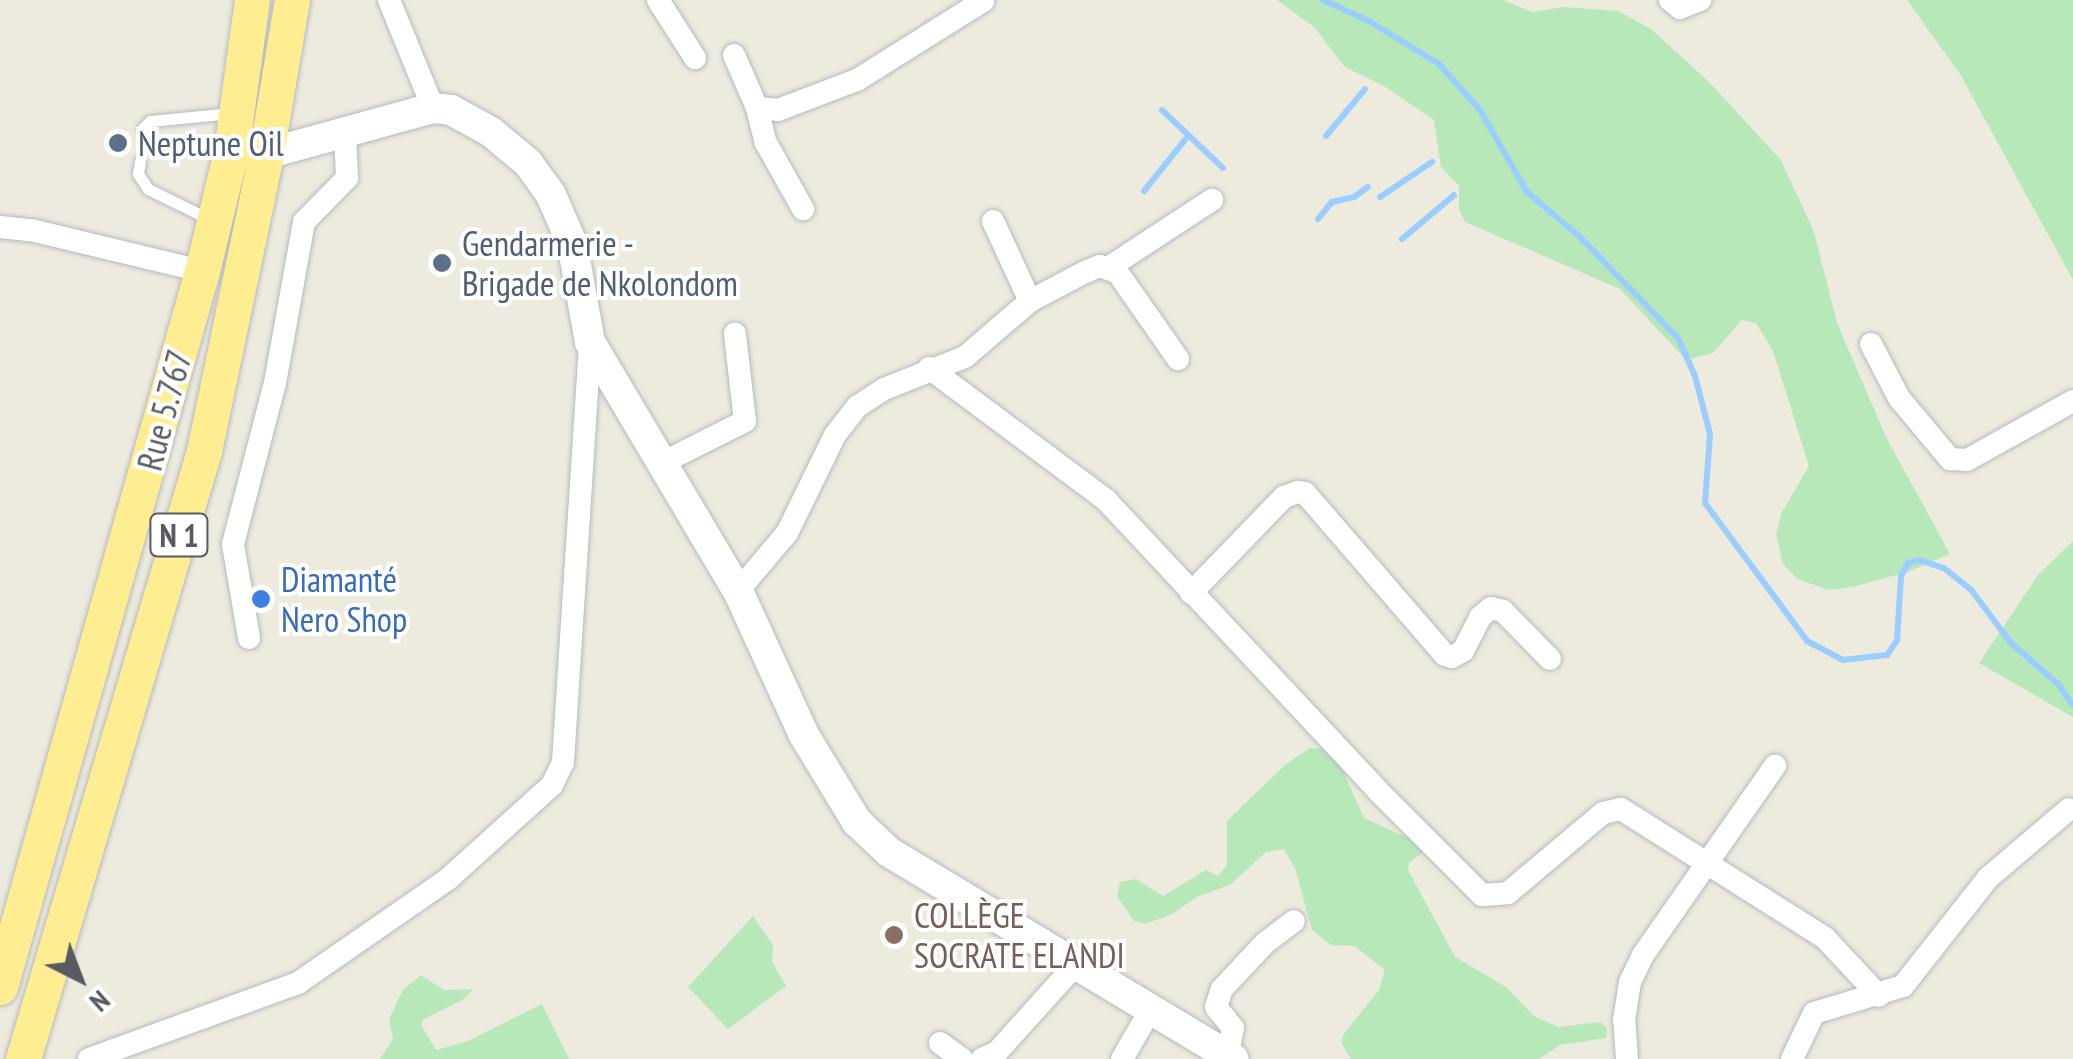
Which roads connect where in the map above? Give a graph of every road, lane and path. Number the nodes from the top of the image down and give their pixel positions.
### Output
1 (252, 0) edge
2 (292, 0) edge
3 (388, 0) edge
4 (658, 0) edge
5 (1670, 0) edge
6 (1700, 0) edge
7 (984, 1) edge
8 (734, 55) dead end
9 (695, 58) dead end
10 (433, 108) junction
11 (757, 108) junction
12 (236, 112) junction
13 (143, 128) dead end
14 (345, 132) junction
15 (231, 152) junction
16 (266, 154) junction
17 (140, 162) dead end
18 (1212, 200) dead end
19 (803, 210) dead end
20 (214, 221) junction
21 (993, 221) dead end
22 (0, 228) edge
23 (1110, 266) junction
24 (202, 271) junction
25 (1030, 302) junction
26 (736, 334) dead end
27 (590, 342) junction
28 (1871, 344) dead end
29 (1178, 360) dead end
30 (929, 368) junction
31 (2073, 401) edge
32 (662, 462) junction
33 (738, 591) junction
34 (1190, 593) junction
35 (249, 638) dead end
36 (1550, 659) dead end
37 (1775, 766) dead end
38 (2069, 808) dead end
39 (1709, 861) junction
40 (1294, 921) dead end
41 (1077, 963) junction
42 (0, 987) edge
43 (1879, 996) junction
44 (1152, 1006) junction
45 (940, 1043) dead end
46 (1231, 1057) edge
47 (23, 1059) edge
48 (88, 1059) edge
49 (962, 1059) edge
50 (982, 1059) edge
51 (1122, 1059) edge
52 (1627, 1059) edge
53 (1792, 1059) edge

1 - 12 highway, Rue 5.767
2 - 16 highway, N 1
3 - 10 street
4 - 9 street
5 - 6 street
7 - 11 street
8 - 11 street
10 - 14 main road
10 - 27 main road
11 - 19 street
12 - 13 lane
12 - 15 highway, Rue 5.767
14 - 16 main road
14 - 35 street
15 - 16 main road
15 - 20 highway, Rue 5.767
16 - 47 highway, N 1
17 - 20 lane
18 - 23 street
20 - 24 highway, Rue 5.767
21 - 25 street
22 - 24 street
23 - 25 street
23 - 29 street
24 - 42 highway, Rue 5.767
25 - 30 street
26 - 32 street
27 - 32 main road
27 - 48 street
28 - 31 street
30 - 33 street
30 - 34 street
32 - 33 main road
33 - 41 main road
34 - 36 street
34 - 39 street
37 - 39 street
38 - 43 street
39 - 43 street
39 - 52 street
40 - 46 street
41 - 44 main road
41 - 50 street
43 - 53 street
44 - 46 main road
44 - 51 street
45 - 49 street

